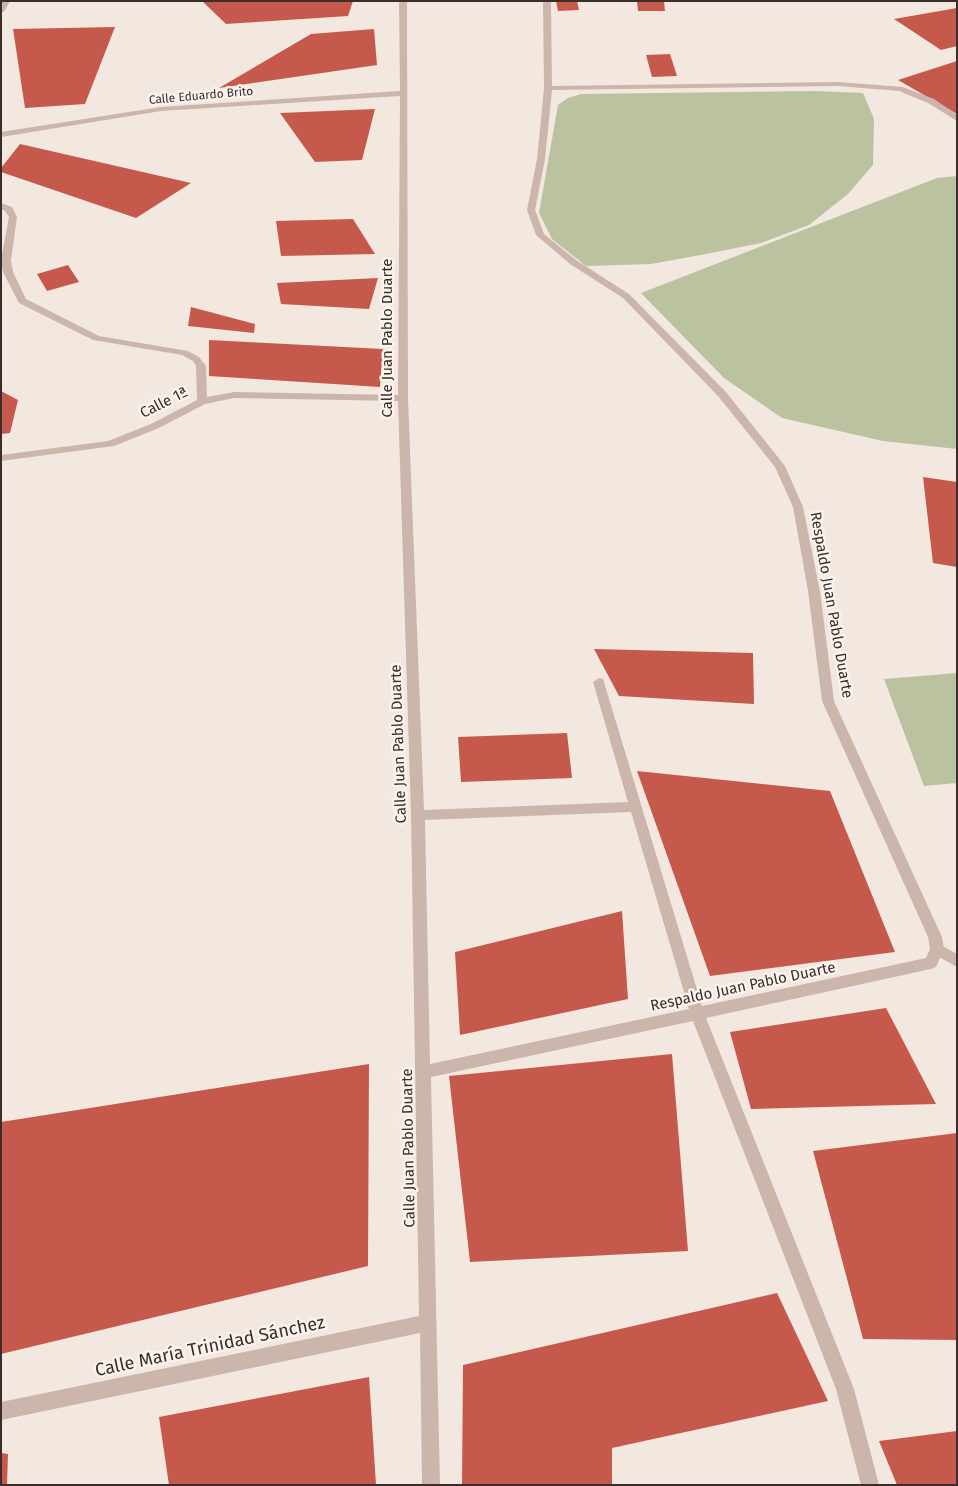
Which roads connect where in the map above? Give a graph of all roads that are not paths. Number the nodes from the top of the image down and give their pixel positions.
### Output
1 (6, 1) edge
2 (403, 1) edge
3 (547, 1) edge
4 (1, 10) edge
5 (548, 88) junction
6 (404, 93) junction
7 (957, 118) edge
8 (1, 134) edge
9 (1, 206) edge
10 (403, 398) junction
11 (202, 400) junction
12 (1, 458) edge
13 (599, 682) dead end
14 (636, 807) junction
15 (418, 815) junction
16 (937, 950) junction
17 (957, 961) edge
18 (697, 1013) junction
19 (424, 1072) junction
20 (428, 1322) junction
21 (1, 1411) edge
22 (431, 1485) edge
23 (870, 1485) edge

1 - 4 street
2 - 6 street, Calle Juan Pablo Duarte
3 - 5 street, Respaldo Juan Pablo Duarte
5 - 7 street
5 - 16 street, Respaldo Juan Pablo Duarte
6 - 8 street, Calle Eduardo Brito
6 - 10 street, Calle Juan Pablo Duarte
9 - 11 street
10 - 11 street, Calle 1ª
10 - 15 street, Calle Juan Pablo Duarte
11 - 12 street, Calle 1ª
13 - 14 street
14 - 15 street
14 - 18 street
15 - 19 street, Calle Juan Pablo Duarte
16 - 17 street
16 - 18 street, Respaldo Juan Pablo Duarte
18 - 19 street, Respaldo Juan Pablo Duarte
18 - 23 street
19 - 20 street, Calle Juan Pablo Duarte
20 - 21 street, Calle María Trinidad Sánchez
20 - 22 street, Calle Juan Pablo Duarte

